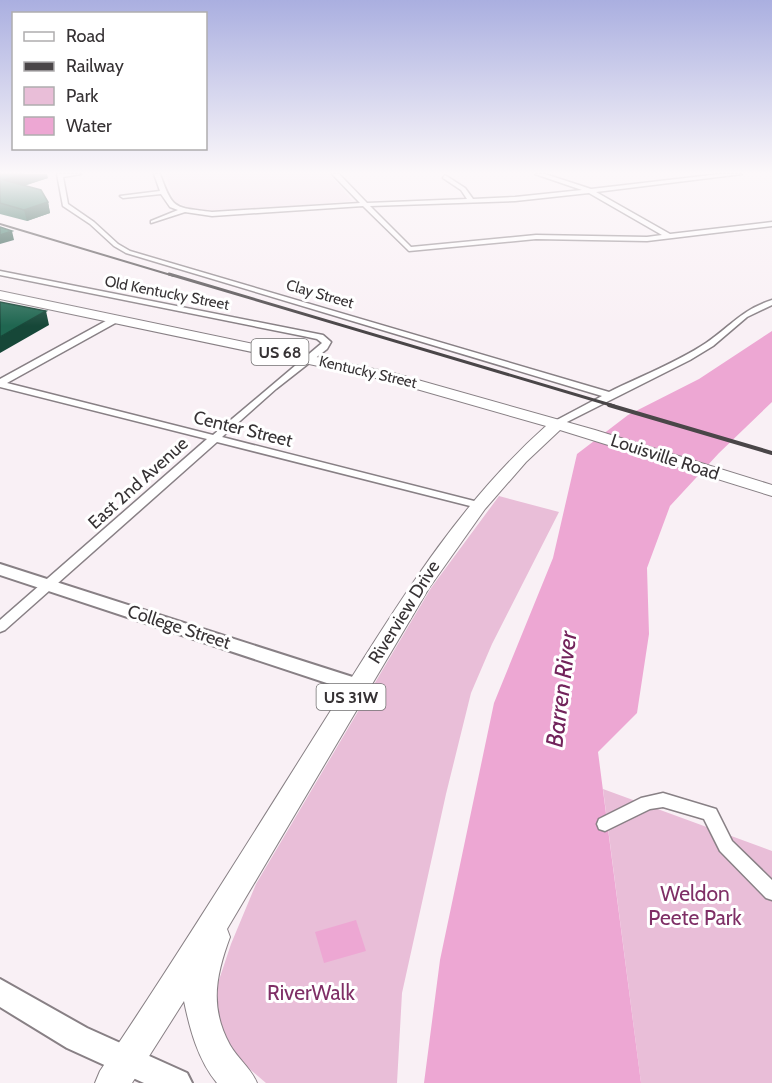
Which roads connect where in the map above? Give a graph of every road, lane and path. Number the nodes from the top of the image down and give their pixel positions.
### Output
1 (94, 225) edge
2 (384, 225) edge
3 (649, 225) edge
4 (768, 225) edge
5 (670, 237) junction
6 (0, 273) edge
7 (0, 295) edge
8 (772, 302) edge
9 (116, 319) junction
10 (327, 342) joint
11 (309, 358) junction
12 (0, 383) edge
13 (610, 395) junction
14 (557, 424) junction
15 (215, 439) junction
16 (772, 491) edge
17 (478, 505) junction
18 (0, 569) edge
19 (49, 585) junction
20 (0, 627) edge
21 (358, 686) junction
22 (604, 824) dead end
23 (772, 892) edge
24 (232, 893) junction
25 (0, 992) edge
26 (119, 1072) edge
27 (177, 1083) edge
28 (240, 1083) edge

1 - 13 street, Clay Street
2 - 5 street
3 - 5 street
4 - 5 street
6 - 10 street, Old Kentucky Street
7 - 9 main road, Kentucky Street / US 68
8 - 13 street, Riverview Drive
9 - 11 main road, Kentucky Street / US 68
9 - 12 street
10 - 11 street, East 2nd Avenue
11 - 14 main road, Kentucky Street / US 68
11 - 15 street, East 2nd Avenue
12 - 15 street, Center Street
13 - 14 street, Riverview Drive
14 - 16 main road, Louisville Road
14 - 17 main road, Riverview Drive / US 31W
15 - 17 street, Center Street
15 - 19 street, East 2nd Avenue
17 - 21 main road, Riverview Drive / US 31W
18 - 19 street, College Street
19 - 20 street, East 2nd Avenue
19 - 21 street, College Street
21 - 24 main road, Riverview Drive / US 31W
22 - 23 street
24 - 26 main road, Riverview Drive / US 31W
24 - 28 main road
25 - 26 street
26 - 27 street

